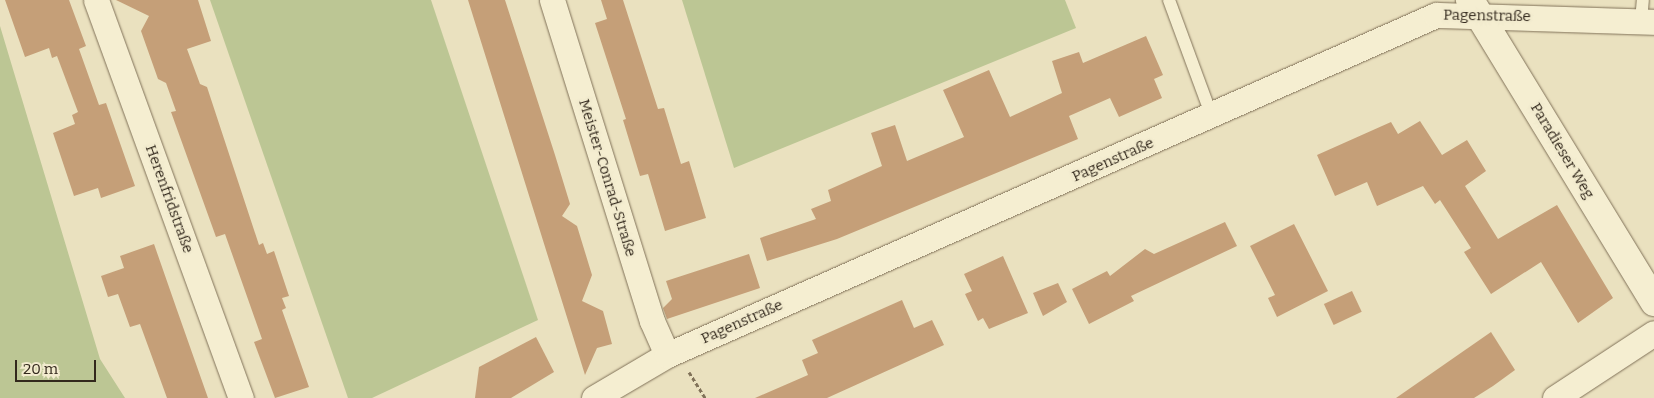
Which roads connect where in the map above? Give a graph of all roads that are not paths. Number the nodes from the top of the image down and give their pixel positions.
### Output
1 (96, 0) edge
2 (552, 0) edge
3 (1169, 0) edge
4 (1475, 8) edge
5 (1646, 14) edge
6 (1212, 117) junction
7 (1654, 302) edge
8 (1654, 332) edge
9 (667, 355) junction
10 (241, 398) edge
11 (594, 398) edge
12 (1555, 398) edge

1 - 10 street, Herenfridstraße
2 - 9 street, Meister-Conrad-Straße
3 - 6 lane
4 - 5 street, Pagenstraße
4 - 6 street, Pagenstraße
4 - 7 street, Paradieser Weg
6 - 9 street, Pagenstraße
8 - 12 street
9 - 11 street, Pagenstraße

